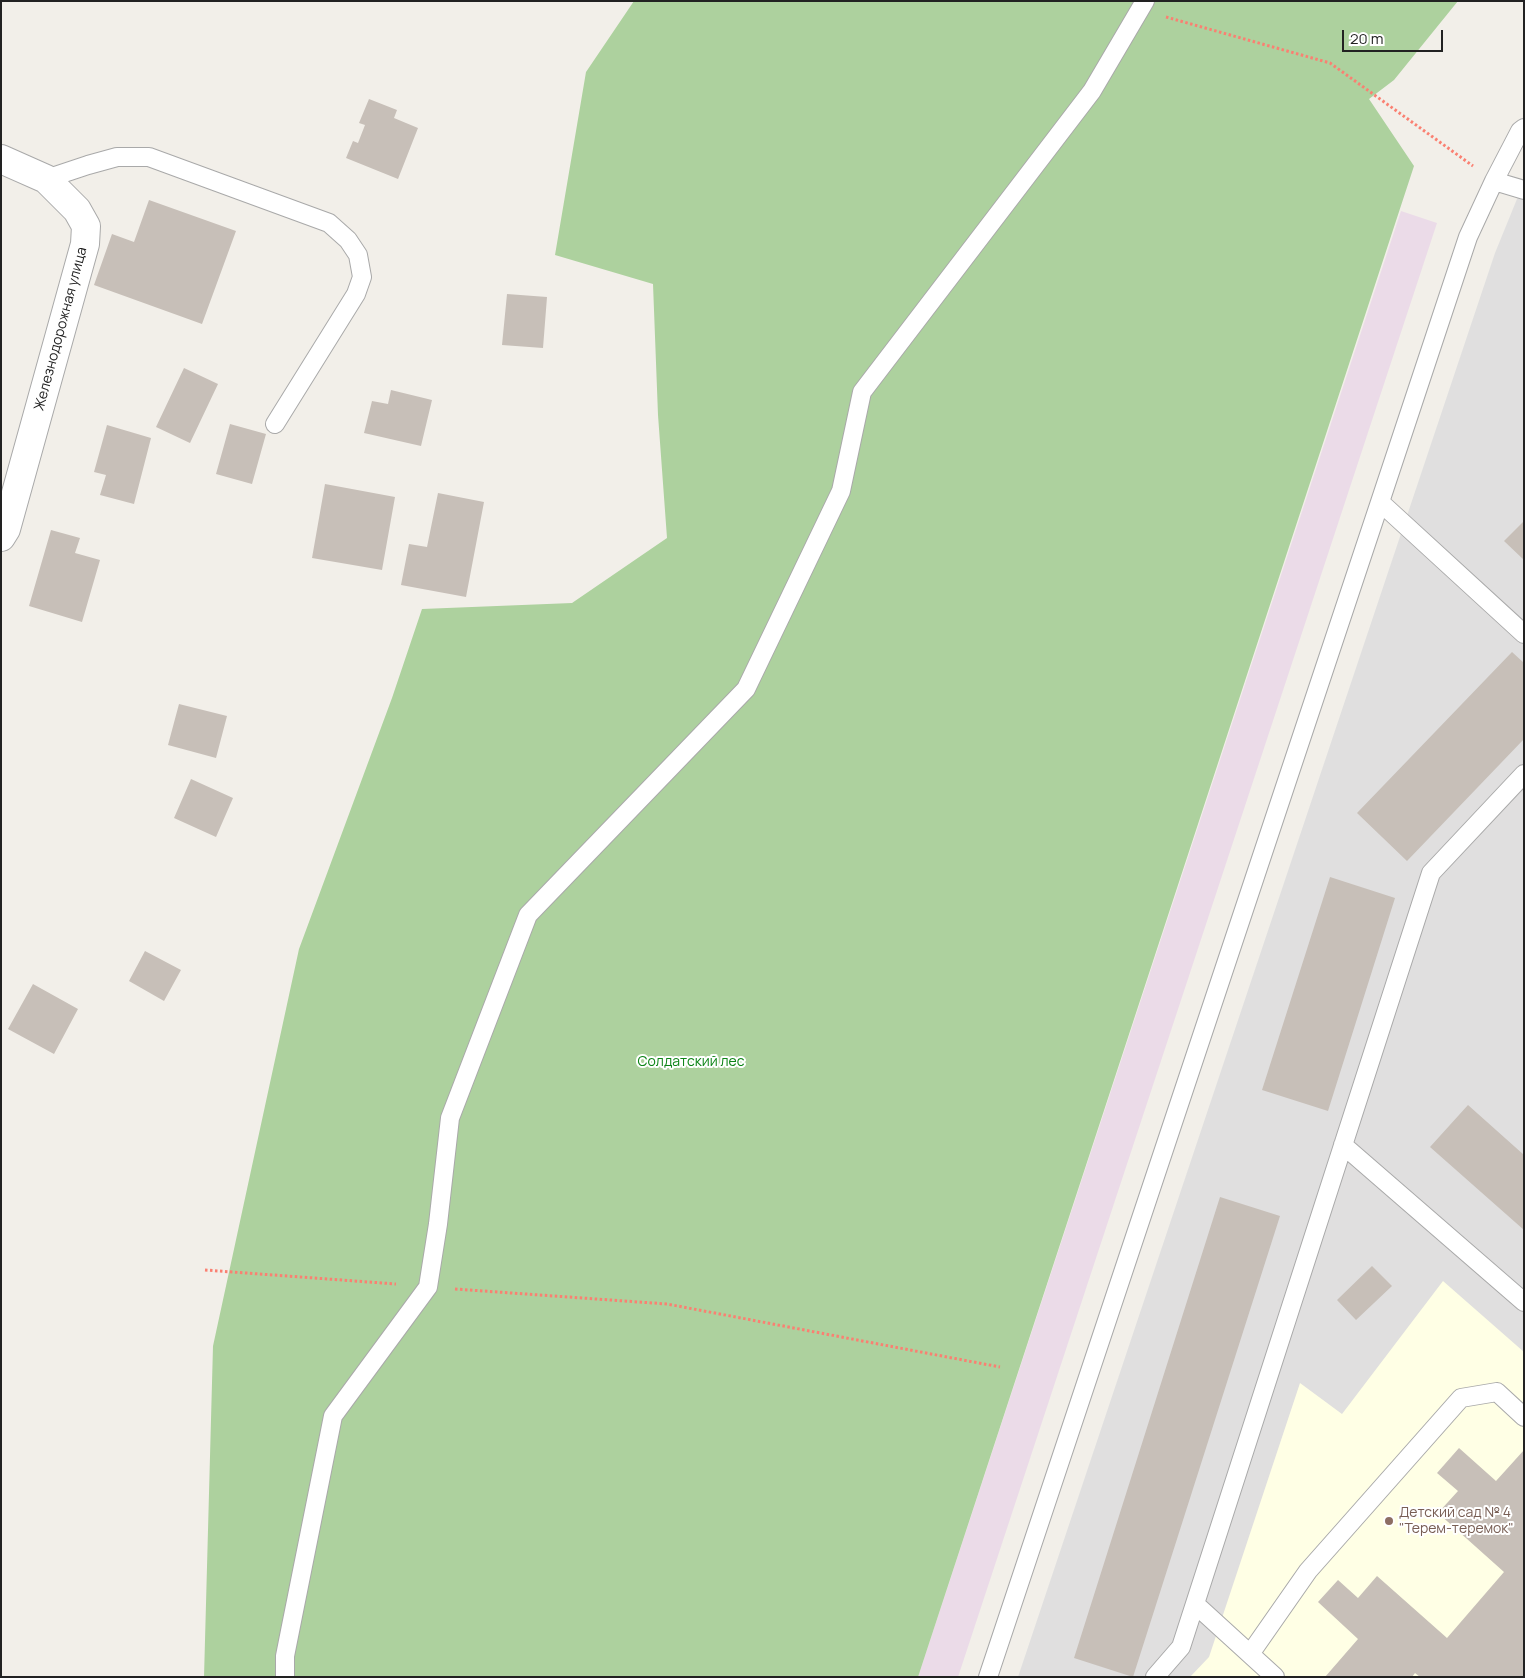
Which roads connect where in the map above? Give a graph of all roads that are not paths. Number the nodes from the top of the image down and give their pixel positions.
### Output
1 (1142, 6) edge
2 (1524, 128) edge
3 (1, 159) edge
4 (46, 179) junction
5 (1494, 181) junction
6 (1524, 190) edge
7 (275, 424) dead end
8 (1380, 502) junction
9 (1, 537) edge
10 (1524, 634) edge
11 (1524, 774) edge
12 (1343, 1145) junction
13 (1524, 1302) edge
14 (1524, 1417) edge
15 (1195, 1604) junction
16 (1250, 1654) junction
17 (285, 1677) edge
18 (988, 1677) edge
19 (1155, 1677) edge
20 (1274, 1677) edge

1 - 17 lane
2 - 5 lane
3 - 4 street, Железнодорожная улица
4 - 7 lane
4 - 9 street, Железнодорожная улица
5 - 6 lane
5 - 8 lane
8 - 10 lane
8 - 18 lane
11 - 12 lane
12 - 13 lane
12 - 15 lane
14 - 16 lane
15 - 16 lane
15 - 19 lane
16 - 20 lane

